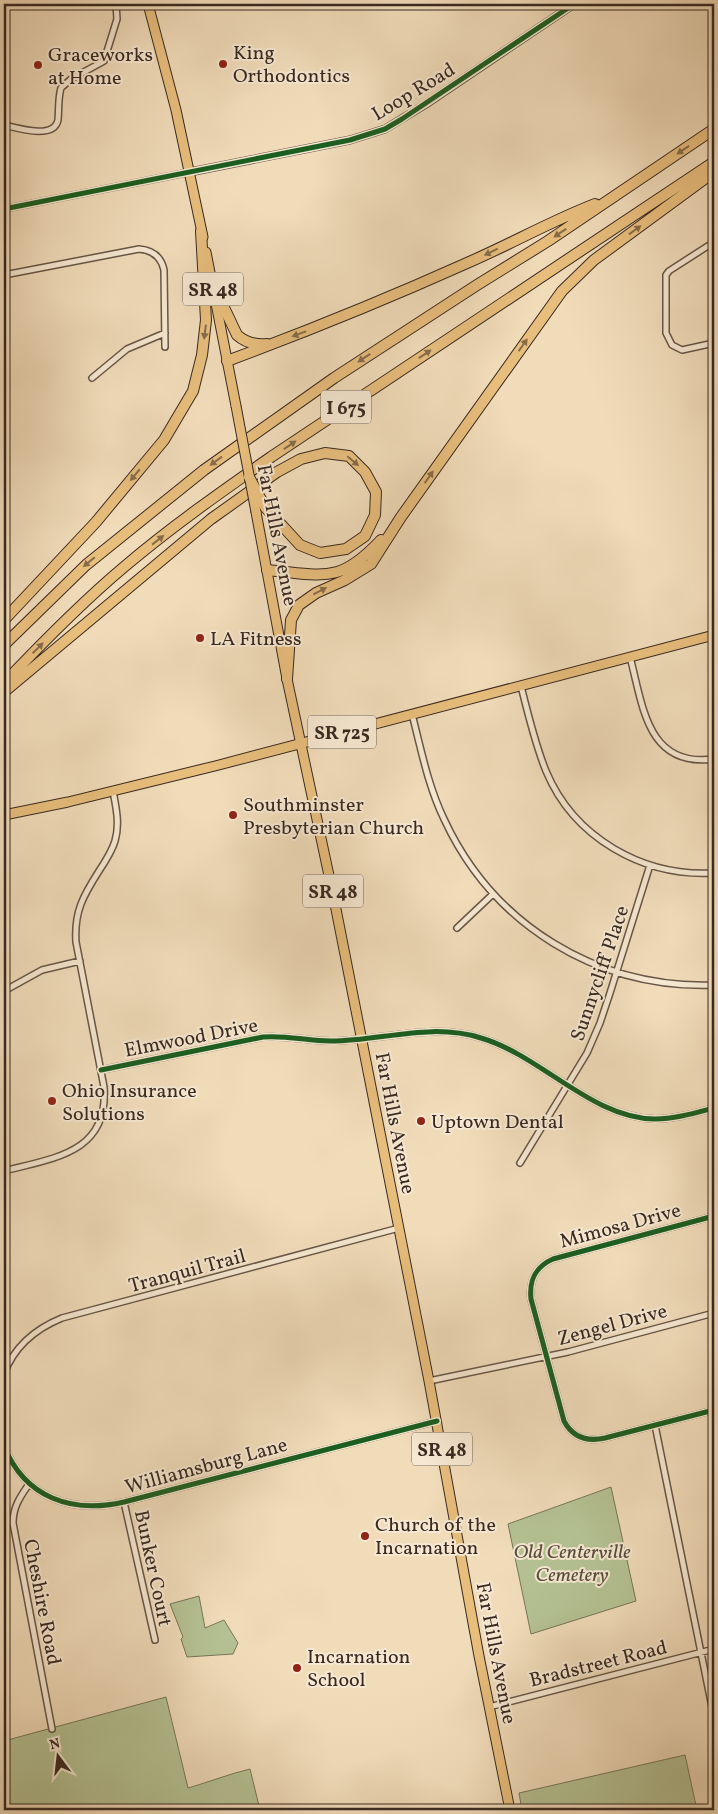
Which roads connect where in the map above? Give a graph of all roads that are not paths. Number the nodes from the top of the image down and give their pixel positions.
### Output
1 (116, 4) edge
2 (148, 4) edge
3 (574, 4) edge
4 (4, 126) edge
5 (714, 129) edge
6 (714, 162) edge
7 (190, 172) junction
8 (714, 172) edge
9 (615, 196) junction
10 (4, 209) edge
11 (201, 231) junction
12 (714, 242) edge
13 (4, 275) edge
14 (211, 280) junction
15 (165, 333) junction
16 (714, 343) edge
17 (273, 344) junction
18 (165, 347) dead end
19 (227, 361) junction
20 (92, 378) dead end
21 (249, 478) joint
22 (260, 510) junction
23 (396, 524) junction
24 (266, 570) junction
25 (4, 620) edge
26 (714, 635) edge
27 (4, 645) edge
28 (630, 658) junction
29 (287, 679) junction
30 (4, 683) edge
31 (521, 686) junction
32 (4, 692) edge
33 (412, 714) junction
34 (301, 742) junction
35 (714, 759) edge
36 (113, 791) junction
37 (4, 815) edge
38 (650, 865) junction
39 (714, 873) edge
40 (493, 894) junction
41 (457, 928) dead end
42 (80, 961) junction
43 (616, 973) junction
44 (714, 985) edge
45 (4, 991) edge
46 (361, 1040) junction
47 (101, 1070) junction
48 (569, 1085) junction
49 (714, 1108) edge
50 (520, 1163) dead end
51 (4, 1171) edge
52 (714, 1216) edge
53 (399, 1228) junction
54 (714, 1312) edge
55 (546, 1357) junction
56 (4, 1374) edge
57 (429, 1380) junction
58 (714, 1410) edge
59 (437, 1421) junction
60 (655, 1425) junction
61 (4, 1446) edge
62 (29, 1484) junction
63 (124, 1502) junction
64 (155, 1640) dead end
65 (714, 1649) edge
66 (701, 1652) junction
67 (489, 1707) junction
68 (714, 1717) edge
69 (52, 1729) dead end
70 (510, 1810) edge

1 - 4 street
2 - 7 main road, Far Hills Avenue / SR 48
3 - 7 street, Loop Road
5 -> 9 highway, I 675
30 -> 6 highway, I 675
7 - 10 street
7 - 11 main road, Far Hills Avenue / SR 48
23 -> 8 highway
9 -> 17 highway
9 -> 27 highway, I 675
11 - 14 main road, Far Hills Avenue / SR 48
11 -> 25 highway
12 - 16 street
13 - 15 street
14 - 17 highway
14 - 19 main road, Far Hills Avenue / SR 48
15 - 18 street
15 - 20 street
17 - 19 highway
19 - 21 main road, Far Hills Avenue / SR 48, bridge
21 - 22 highway, bridge
22 - 24 main road, Far Hills Avenue / SR 48
32 -> 22 highway
23 - 24 highway
29 -> 23 highway
24 - 29 main road, Far Hills Avenue / SR 48
26 - 28 main road, SR 725
28 - 31 main road, SR 725
28 - 35 street
29 - 34 main road, Far Hills Avenue / SR 48
31 - 33 main road, SR 725
31 - 38 street
33 - 34 main road, SR 725
33 - 40 street
34 - 36 main road
34 - 46 main road, Far Hills Avenue / SR 48
36 - 37 main road
36 - 42 street
38 - 39 street
38 - 43 street, Sunnycliff Place
40 - 41 street
40 - 43 street
42 - 45 street
42 - 47 street
43 - 44 street
43 - 48 street, Sunnycliff Place
46 - 47 street, Elmwood Drive
46 - 48 street, Elmwood Drive
46 - 53 main road, Far Hills Avenue / SR 48
47 - 51 street
48 - 49 street, Elmwood Drive
48 - 50 street, Sunnycliff Place
52 - 55 street, Mimosa Drive
53 - 56 street, Tranquil Trail
53 - 57 main road, Far Hills Avenue / SR 48
54 - 55 street, Zengel Drive
55 - 57 street, Zengel Drive
55 - 60 street, Mimosa Drive
57 - 59 main road, Far Hills Avenue / SR 48
58 - 60 street, Mimosa Drive
59 - 63 street, Williamsburg Lane
59 - 67 main road, Far Hills Avenue / SR 48
60 - 66 street
61 - 62 street, Williamsburg Lane
62 - 63 street, Williamsburg Lane
62 - 69 street, Cheshire Road
63 - 64 street, Bunker Court
65 - 66 street, Bradstreet Road
66 - 67 street, Bradstreet Road
66 - 68 street
67 - 70 main road, Far Hills Avenue / SR 48

